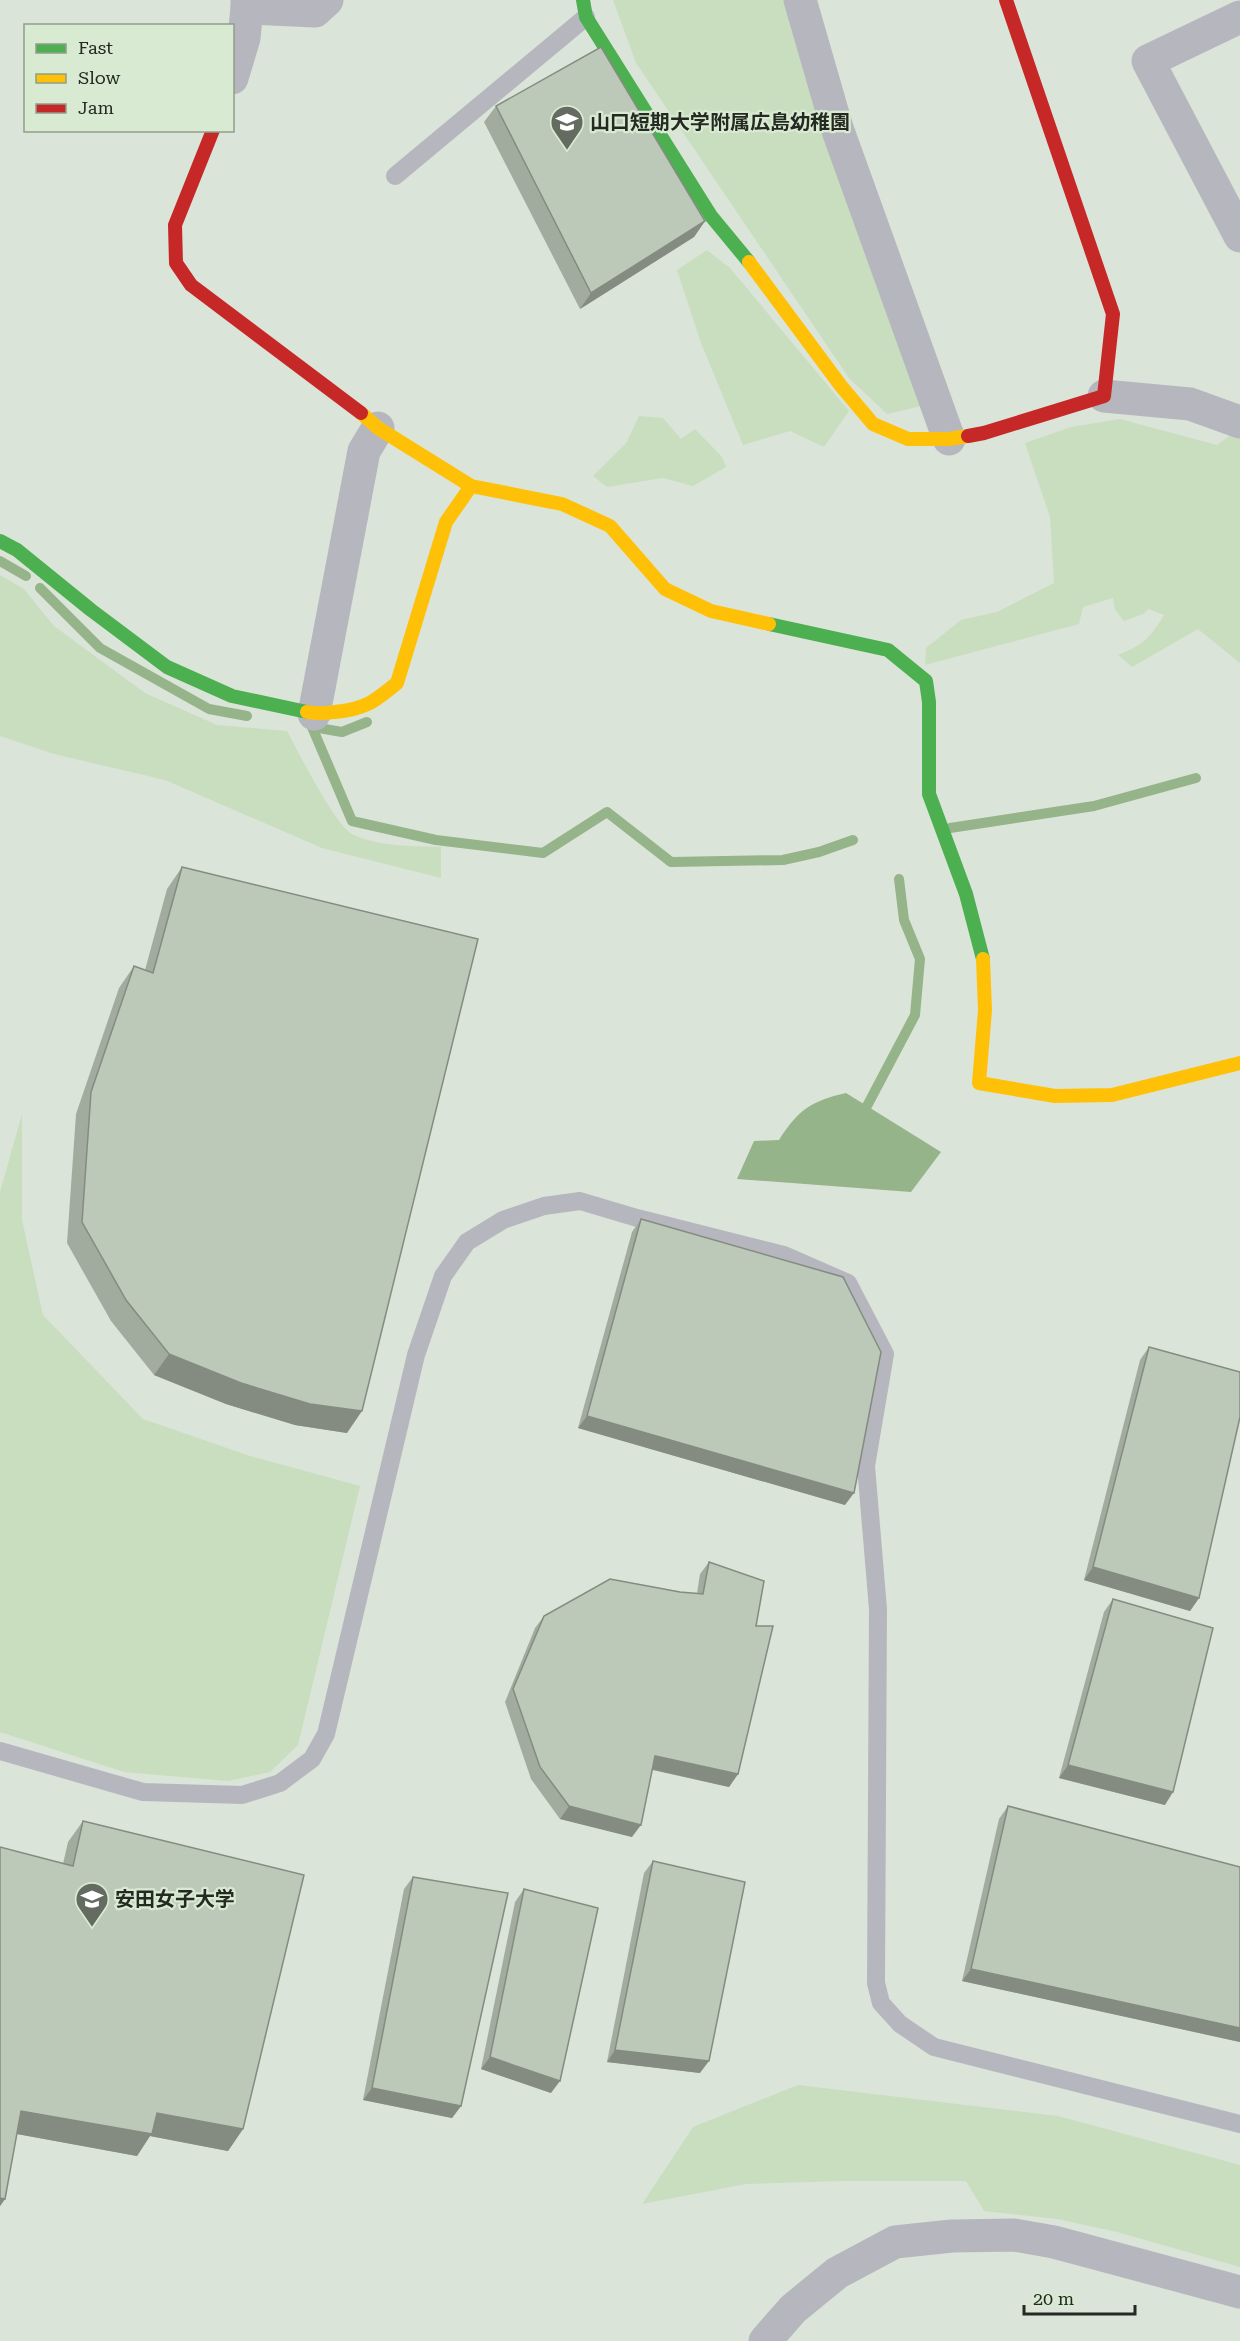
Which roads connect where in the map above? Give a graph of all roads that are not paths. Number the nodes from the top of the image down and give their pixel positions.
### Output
1 (327, 0) edge
2 (800, 0) edge
3 (1006, 0) edge
4 (247, 4) edge
5 (585, 9) edge
6 (1240, 17) edge
7 (234, 71) edge
8 (212, 132) edge
9 (395, 176) dead end
10 (1240, 236) edge
11 (1104, 396) junction
12 (1240, 422) edge
13 (378, 428) junction
14 (949, 439) junction
15 (471, 486) junction
16 (0, 541) edge
17 (314, 714) junction
18 (1240, 1063) edge
19 (0, 1751) edge
20 (1240, 2124) edge
21 (1240, 2292) edge
22 (765, 2341) edge

1 - 4 street
2 - 14 street
3 - 11 street
4 - 7 street
5 - 9 lane
5 - 14 street
6 - 10 street
8 - 13 street
11 - 12 street
11 - 14 street
13 - 15 street
13 - 17 street
15 - 17 street
15 - 18 street
16 - 17 street
19 - 20 lane
21 - 22 street

